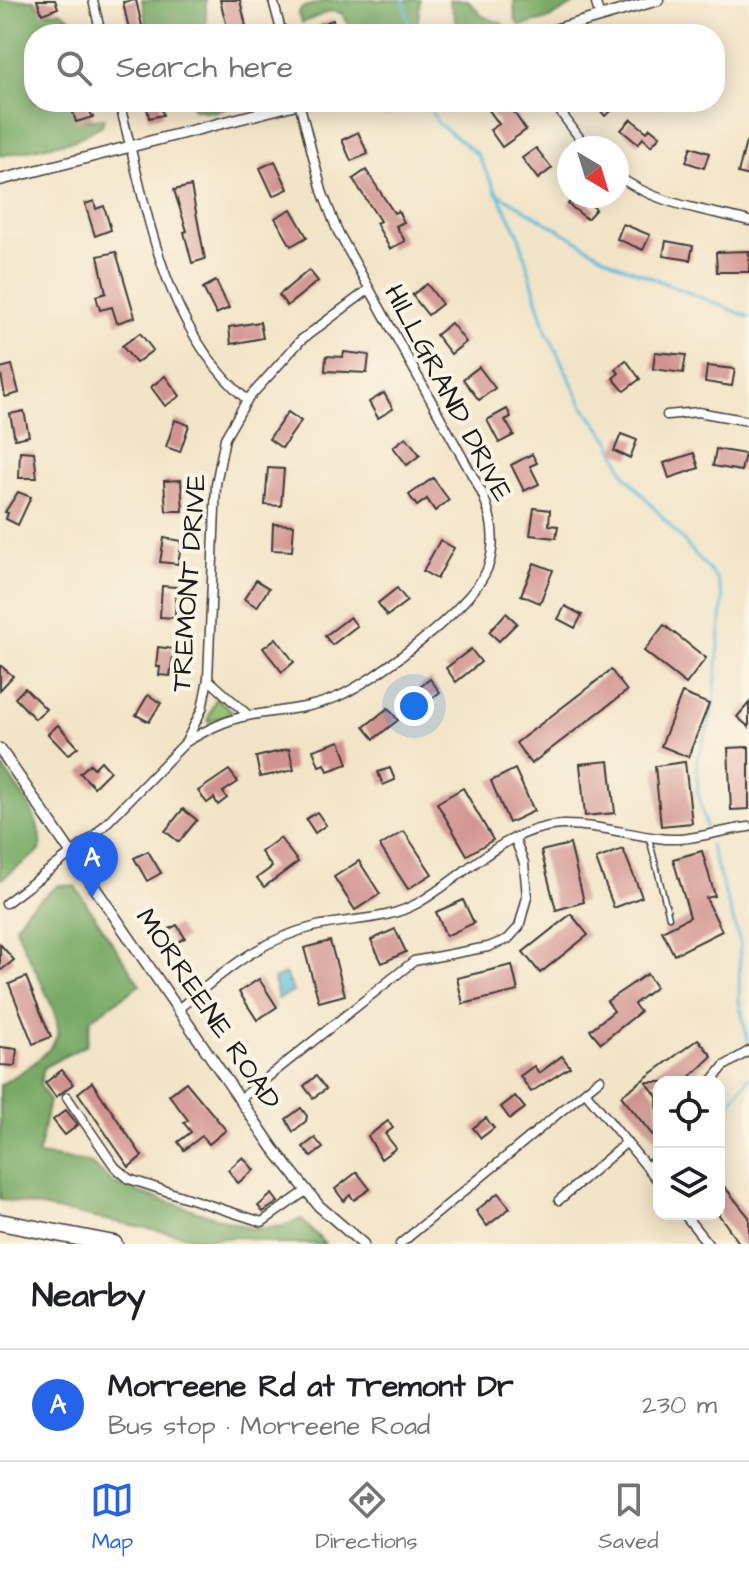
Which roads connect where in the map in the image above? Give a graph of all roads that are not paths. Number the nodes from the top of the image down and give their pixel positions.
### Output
1 (93, 0) edge
2 (273, 0) edge
3 (595, 0) edge
4 (658, 0) edge
5 (600, 17) junction
6 (99, 24) edge
7 (279, 24) edge
8 (575, 24) edge
9 (122, 112) edge
10 (263, 112) edge
11 (303, 112) edge
12 (560, 112) edge
13 (578, 136) edge
14 (131, 147) junction
15 (0, 180) edge
16 (629, 184) edge
17 (749, 221) edge
18 (368, 290) junction
19 (247, 400) junction
20 (667, 415) dead end
21 (749, 421) edge
22 (208, 679) junction
23 (248, 715) junction
24 (186, 742) junction
25 (0, 749) edge
26 (749, 827) edge
27 (649, 836) junction
28 (515, 839) junction
29 (74, 853) junction
30 (3, 903) edge
31 (669, 917) dead end
32 (178, 1009) junction
33 (749, 1051) edge
34 (716, 1076) edge
35 (600, 1079) dead end
36 (587, 1094) junction
37 (67, 1097) dead end
38 (239, 1100) junction
39 (627, 1142) junction
40 (653, 1162) edge
41 (647, 1167) junction
42 (653, 1174) edge
43 (306, 1191) junction
44 (559, 1200) dead end
45 (689, 1220) edge
46 (0, 1222) edge
47 (114, 1244) edge
48 (363, 1244) edge
49 (400, 1244) edge
50 (708, 1244) edge

1 - 6 street
2 - 7 street
3 - 5 street
4 - 5 street
5 - 8 street
9 - 14 street
10 - 14 street
11 - 18 street, HILLGRAND DRIVE
12 - 13 street
14 - 15 street
14 - 19 street
16 - 17 street
18 - 19 street, TREMONT DRIVE
18 - 23 street, HILLGRAND DRIVE
19 - 22 street, TREMONT DRIVE
20 - 21 street
22 - 23 street
22 - 24 street, TREMONT DRIVE
23 - 24 street, HILLGRAND DRIVE
24 - 29 street, TREMONT DRIVE
25 - 29 street, MORREENE ROAD
26 - 27 street
27 - 28 street
27 - 31 lane
28 - 32 street
28 - 38 street
29 - 30 street, TREMONT DRIVE
29 - 32 street, MORREENE ROAD
32 - 38 street, MORREENE ROAD
33 - 34 street
35 - 36 street
36 - 39 street
36 - 49 street
37 - 43 street
38 - 43 street, MORREENE ROAD
39 - 41 street
39 - 44 street
40 - 41 street
41 - 42 street
43 - 48 street, MORREENE ROAD
45 - 50 street
46 - 47 highway

